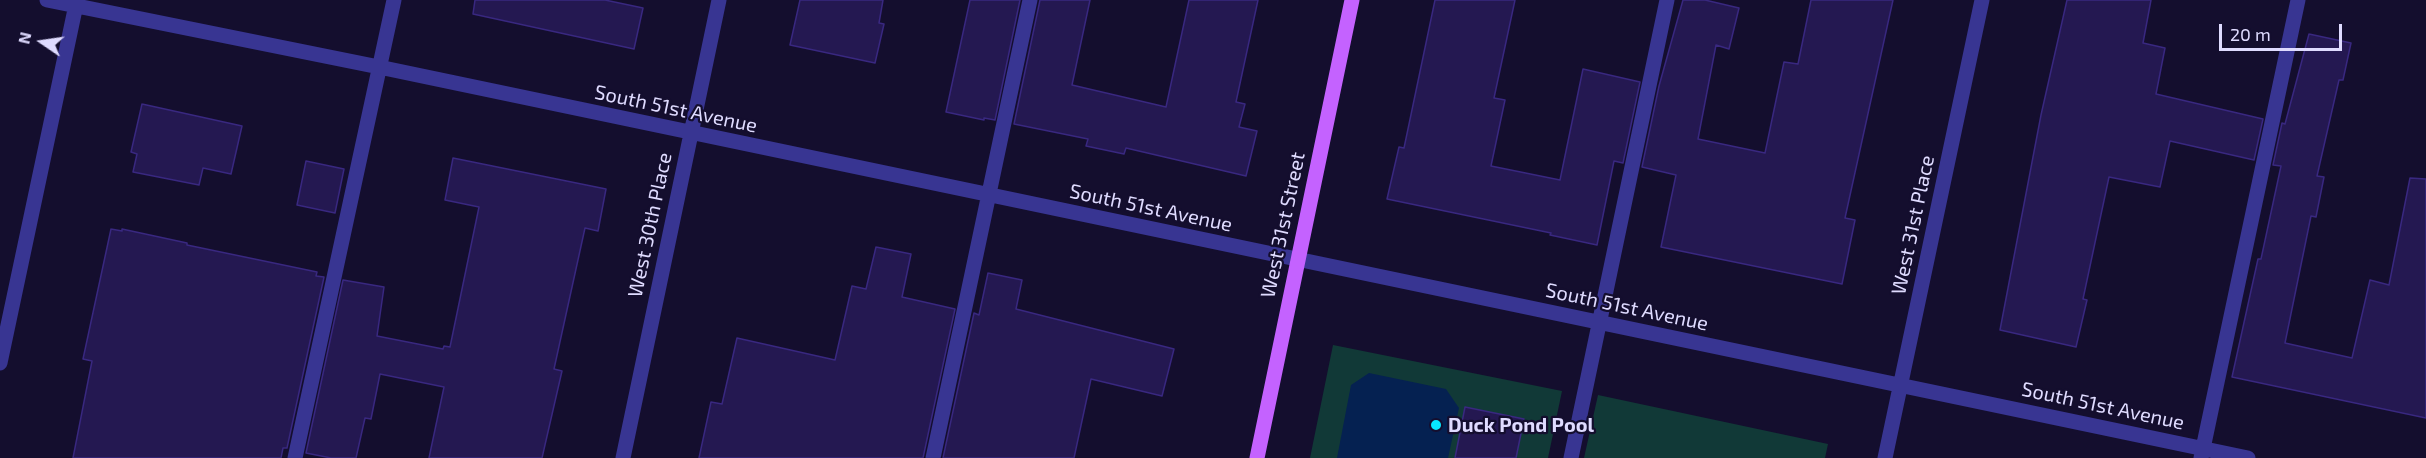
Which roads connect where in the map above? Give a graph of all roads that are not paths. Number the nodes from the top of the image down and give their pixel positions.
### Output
1 (46, 0) edge
2 (394, 0) edge
3 (719, 0) edge
4 (1030, 0) edge
5 (1352, 0) edge
6 (1666, 0) edge
7 (1982, 0) edge
8 (2298, 0) edge
9 (76, 3) edge
10 (379, 67) junction
11 (691, 134) junction
12 (988, 196) junction
13 (1297, 260) junction
14 (1599, 323) junction
15 (0, 363) edge
16 (1901, 386) junction
17 (2201, 453) edge
18 (295, 458) edge
19 (623, 458) edge
20 (933, 458) edge
21 (1257, 458) edge
22 (1571, 458) edge
23 (1885, 458) edge
24 (2248, 458) edge

1 - 9 street, South 51st Avenue
2 - 10 street
3 - 11 street, West 30th Place
4 - 12 street
5 - 13 main road, West 31st Street
6 - 14 street
7 - 16 street, West 31st Place
8 - 17 street
9 - 10 street, South 51st Avenue
9 - 15 street
10 - 11 street, South 51st Avenue
10 - 18 street
11 - 12 street, South 51st Avenue
11 - 19 street, West 30th Place
12 - 13 street, South 51st Avenue
12 - 20 street
13 - 14 street, South 51st Avenue
13 - 21 main road, West 31st Street
14 - 16 street, South 51st Avenue
14 - 22 street
16 - 17 street, South 51st Avenue
16 - 23 street, West 31st Place
17 - 24 street, South 51st Avenue

